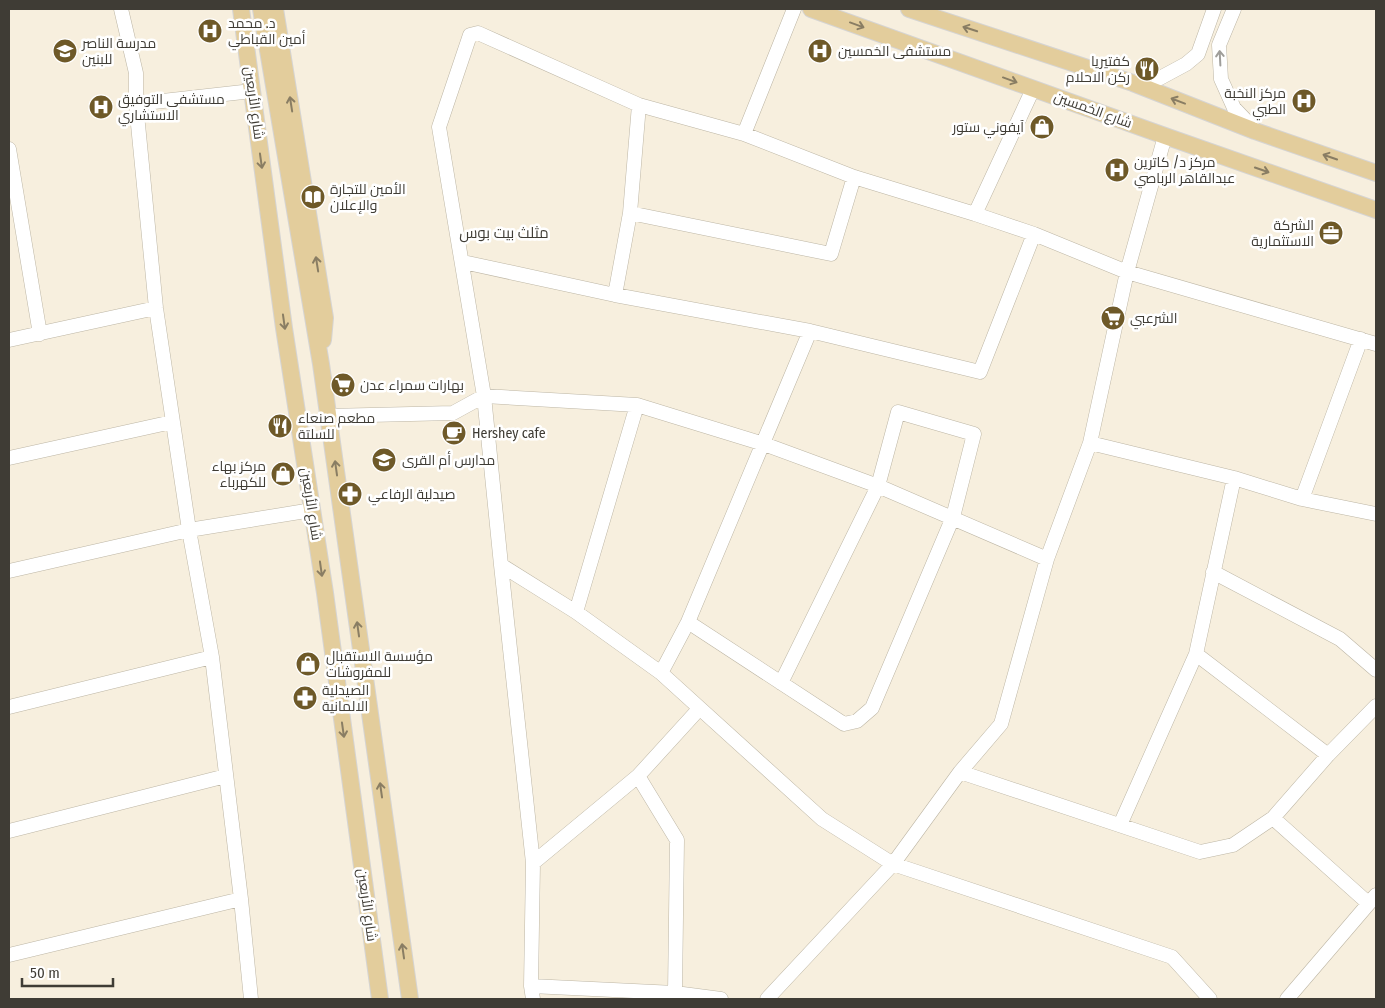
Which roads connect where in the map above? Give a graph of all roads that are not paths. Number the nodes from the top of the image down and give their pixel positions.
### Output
1 (121, 9) edge
2 (241, 9) edge
3 (261, 9) edge
4 (275, 9) edge
5 (794, 9) edge
6 (811, 9) edge
7 (909, 9) edge
8 (1214, 9) edge
9 (1234, 9) edge
10 (1133, 83) junction
11 (1033, 89) junction
12 (252, 91) junction
13 (136, 104) junction
14 (639, 105) junction
15 (1255, 131) junction
16 (744, 134) junction
17 (1165, 136) junction
18 (9, 149) edge
19 (1376, 173) edge
20 (854, 177) junction
21 (1376, 210) edge
22 (630, 213) junction
23 (975, 214) junction
24 (1034, 234) junction
25 (463, 262) junction
26 (1127, 272) junction
27 (615, 295) junction
28 (156, 308) junction
29 (810, 331) junction
30 (40, 334) junction
31 (1361, 339) junction
32 (9, 340) edge
33 (1376, 344) edge
34 (321, 364) junction
35 (484, 396) junction
36 (637, 405) junction
37 (328, 416) junction
38 (172, 422) junction
39 (1090, 443) junction
40 (764, 444) junction
41 (9, 458) edge
42 (1234, 478) junction
43 (878, 486) junction
44 (1302, 499) junction
45 (312, 510) junction
46 (1376, 514) edge
47 (953, 517) junction
48 (189, 530) junction
49 (1047, 560) junction
50 (500, 565) junction
51 (9, 571) edge
52 (1213, 572) junction
53 (576, 612) junction
54 (688, 622) junction
55 (1196, 654) junction
56 (212, 657) junction
57 (1376, 670) edge
58 (661, 674) junction
59 (781, 683) junction
60 (1376, 706) edge
61 (9, 707) edge
62 (699, 709) junction
63 (1328, 755) junction
64 (960, 772) junction
65 (226, 776) junction
66 (638, 776) junction
67 (1273, 818) junction
68 (1120, 825) junction
69 (9, 831) edge
70 (533, 863) junction
71 (894, 864) junction
72 (241, 899) junction
73 (1372, 899) edge
74 (9, 955) edge
75 (532, 992) edge
76 (675, 993) junction
77 (251, 999) edge
78 (380, 999) edge
79 (410, 999) edge
80 (721, 999) edge
81 (767, 999) edge
82 (1210, 999) edge
83 (1287, 999) edge

1 - 13 street
2 - 12 main road, شارع الأربعين
3 - 34 main road, شارع الأربعين
34 -> 4 main road
5 - 16 street
6 -> 11 main road, شارع الخمسين
10 -> 7 main road
8 - 10 street
15 -> 9 street
15 -> 10 main road
11 - 17 main road, شارع الخمسين
11 - 23 street
12 - 13 street
12 -> 45 main road, شارع الأربعين
13 - 28 street
14 - 16 street
14 - 22 street
14 - 25 street
19 -> 15 main road
16 - 20 street
17 -> 21 main road, شارع الخمسين
17 - 26 street
18 - 30 street
20 - 22 street
20 - 23 street
22 - 27 street
23 - 24 street
24 - 26 street
24 - 29 street
25 - 27 street
25 - 35 street
26 - 31 street
26 - 39 street
27 - 29 street
28 - 30 street
28 - 38 street
29 - 40 street
30 - 32 street
31 - 33 street
31 - 44 street
34 - 37 main road, شارع الأربعين
35 - 36 street
35 - 37 street
35 - 50 street
36 - 40 street
36 - 53 street
79 -> 37 main road, شارع الأربعين
38 - 41 street
38 - 48 street
39 - 42 street
39 - 49 street
40 - 43 street
40 - 54 street
42 - 44 street
42 - 52 street
43 - 47 street
43 - 47 street
43 - 59 street
44 - 46 street
45 - 48 street
45 -> 78 main road, شارع الأربعين
47 - 49 street
47 - 59 street
48 - 51 street
48 - 56 street
49 - 64 street
50 - 53 street
50 - 70 street
52 - 55 street
52 - 57 street
53 - 58 street
54 - 58 street
54 - 59 street
55 - 63 street
55 - 68 street
56 - 61 street
56 - 65 street
58 - 62 street
60 - 63 street
62 - 66 street
62 - 71 street
63 - 67 street
64 - 68 street
64 - 71 street
65 - 69 street
65 - 72 street
66 - 70 street
66 - 76 street
67 - 68 street
67 - 73 street
70 - 75 street
71 - 81 street
71 - 82 street
72 - 74 street
72 - 77 street
73 - 83 street
75 - 76 street
76 - 80 street

